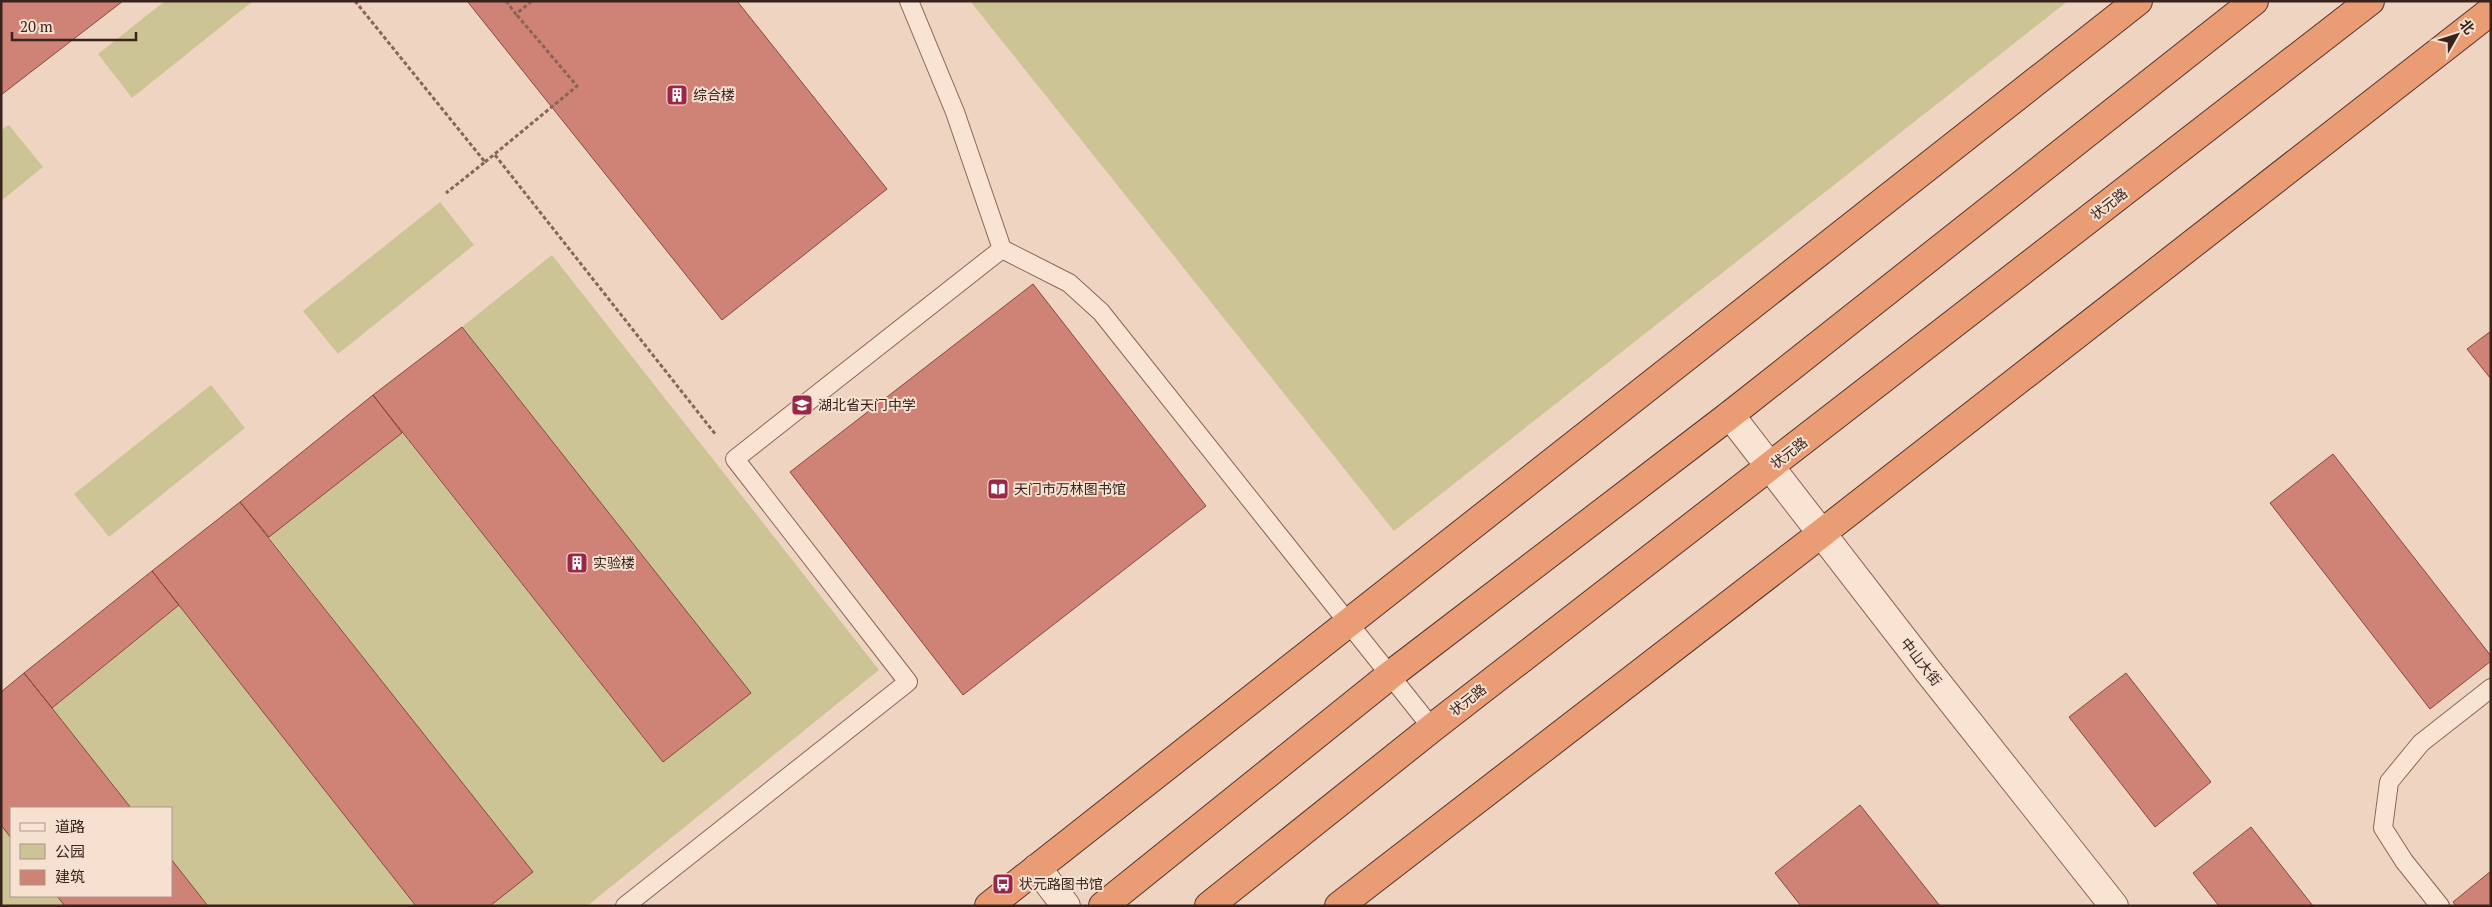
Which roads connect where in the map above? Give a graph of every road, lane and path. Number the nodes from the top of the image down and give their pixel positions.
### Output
1 (355, 1) edge
2 (506, 1) edge
3 (532, 1) edge
4 (909, 1) edge
5 (2138, 1) edge
6 (2254, 1) edge
7 (2370, 1) edge
8 (2491, 11) edge
9 (516, 14) junction
10 (495, 155) junction
11 (485, 162) junction
12 (446, 193) dead end
13 (1002, 248) junction
14 (1730, 415) junction
15 (735, 459) junction
16 (1770, 468) junction
17 (1822, 534) junction
18 (1348, 624) junction
19 (1389, 676) junction
20 (2491, 688) edge
21 (1432, 728) junction
22 (1036, 868) junction
23 (625, 906) edge
24 (989, 906) edge
25 (1066, 906) edge
26 (1103, 906) edge
27 (1209, 906) edge
28 (1339, 906) edge
29 (2114, 906) edge
30 (2440, 906) edge

1 - 11 path
2 - 9 path
3 - 9 path
4 - 13 lane
5 - 18 highway
6 - 14 highway
7 - 16 highway, 状元路
8 - 17 highway
9 - 10 path
10 - 11 path
10 - 15 path
11 - 12 path
13 - 15 lane
13 - 18 lane
14 - 16 street, 中山大街
14 - 19 highway
15 - 23 lane
16 - 17 street, 中山大街
16 - 21 highway, 状元路
17 - 28 highway
17 - 29 street, 中山大街
18 - 19 lane
18 - 22 highway
19 - 21 lane
19 - 26 highway
20 - 30 lane
21 - 27 highway, 状元路
22 - 24 highway
22 - 25 street

